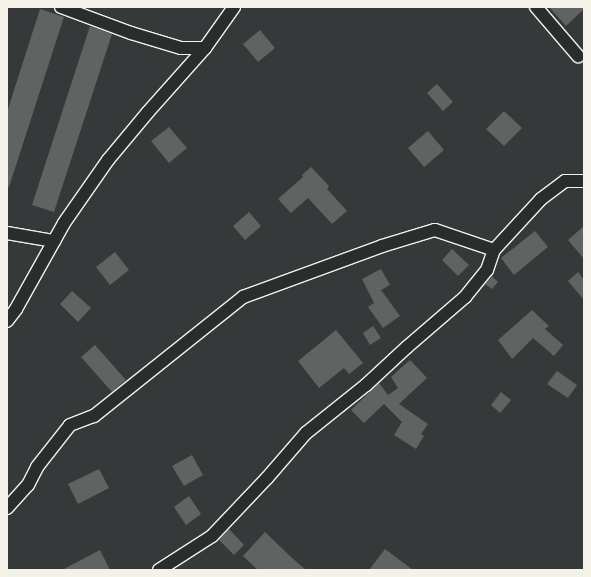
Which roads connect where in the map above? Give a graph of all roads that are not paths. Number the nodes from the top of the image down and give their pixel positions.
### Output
1 (61, 7) edge
2 (234, 7) edge
3 (536, 7) edge
4 (205, 48) junction
5 (578, 56) dead end
6 (584, 181) edge
7 (7, 233) edge
8 (54, 241) junction
9 (494, 250) junction
10 (7, 321) edge
11 (7, 508) edge
12 (159, 570) edge

1 - 4 street
2 - 4 street
3 - 5 street
4 - 8 street
6 - 9 street
7 - 8 street
8 - 10 street
9 - 11 street
9 - 12 street

